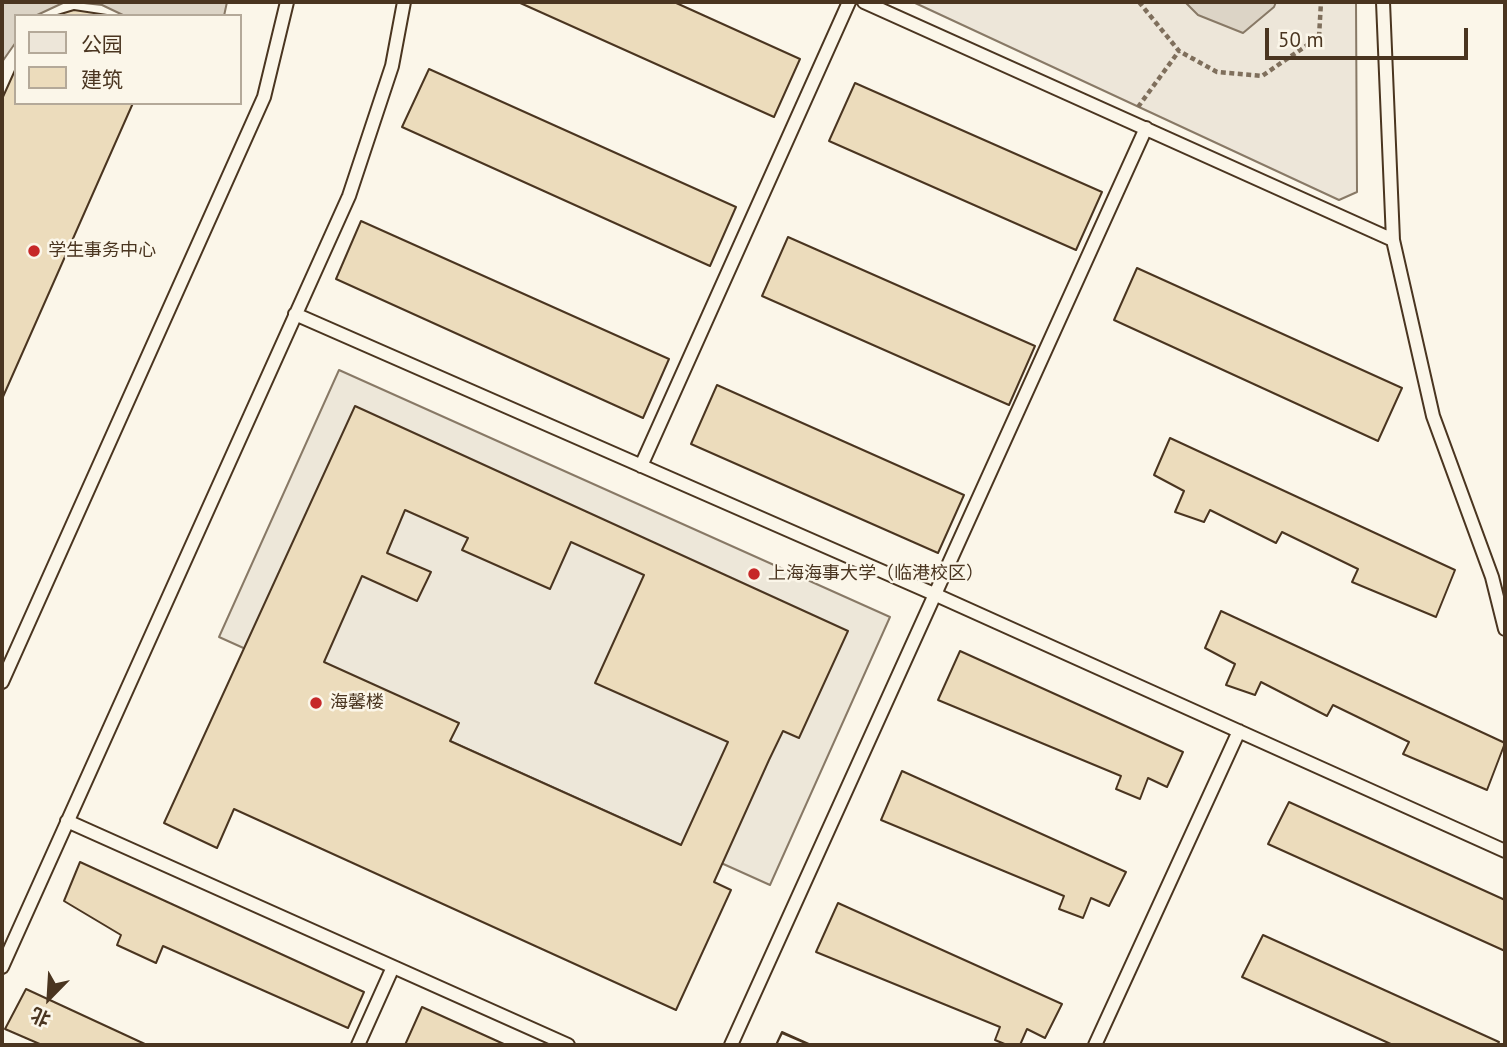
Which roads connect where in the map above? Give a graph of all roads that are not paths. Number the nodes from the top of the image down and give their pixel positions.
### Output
1 (287, 2) edge
2 (404, 2) edge
3 (849, 2) edge
4 (864, 2) edge
5 (1383, 2) edge
6 (1146, 128) junction
7 (1393, 240) junction
8 (295, 314) junction
9 (641, 466) junction
10 (934, 594) junction
11 (1505, 629) edge
12 (2, 682) edge
13 (1239, 731) junction
14 (67, 821) junction
15 (1505, 851) edge
16 (2, 967) edge
17 (393, 967) junction
18 (358, 1045) edge
19 (568, 1045) edge
20 (731, 1045) edge
21 (1095, 1045) edge

1 - 12 lane
2 - 8 lane
3 - 9 lane
4 - 6 lane
5 - 7 lane
6 - 7 lane
6 - 10 lane
7 - 11 lane
8 - 9 lane
8 - 14 lane
9 - 10 lane
10 - 13 lane
10 - 20 lane
13 - 15 lane
13 - 21 lane
14 - 16 lane
14 - 17 lane
17 - 18 lane
17 - 19 lane

